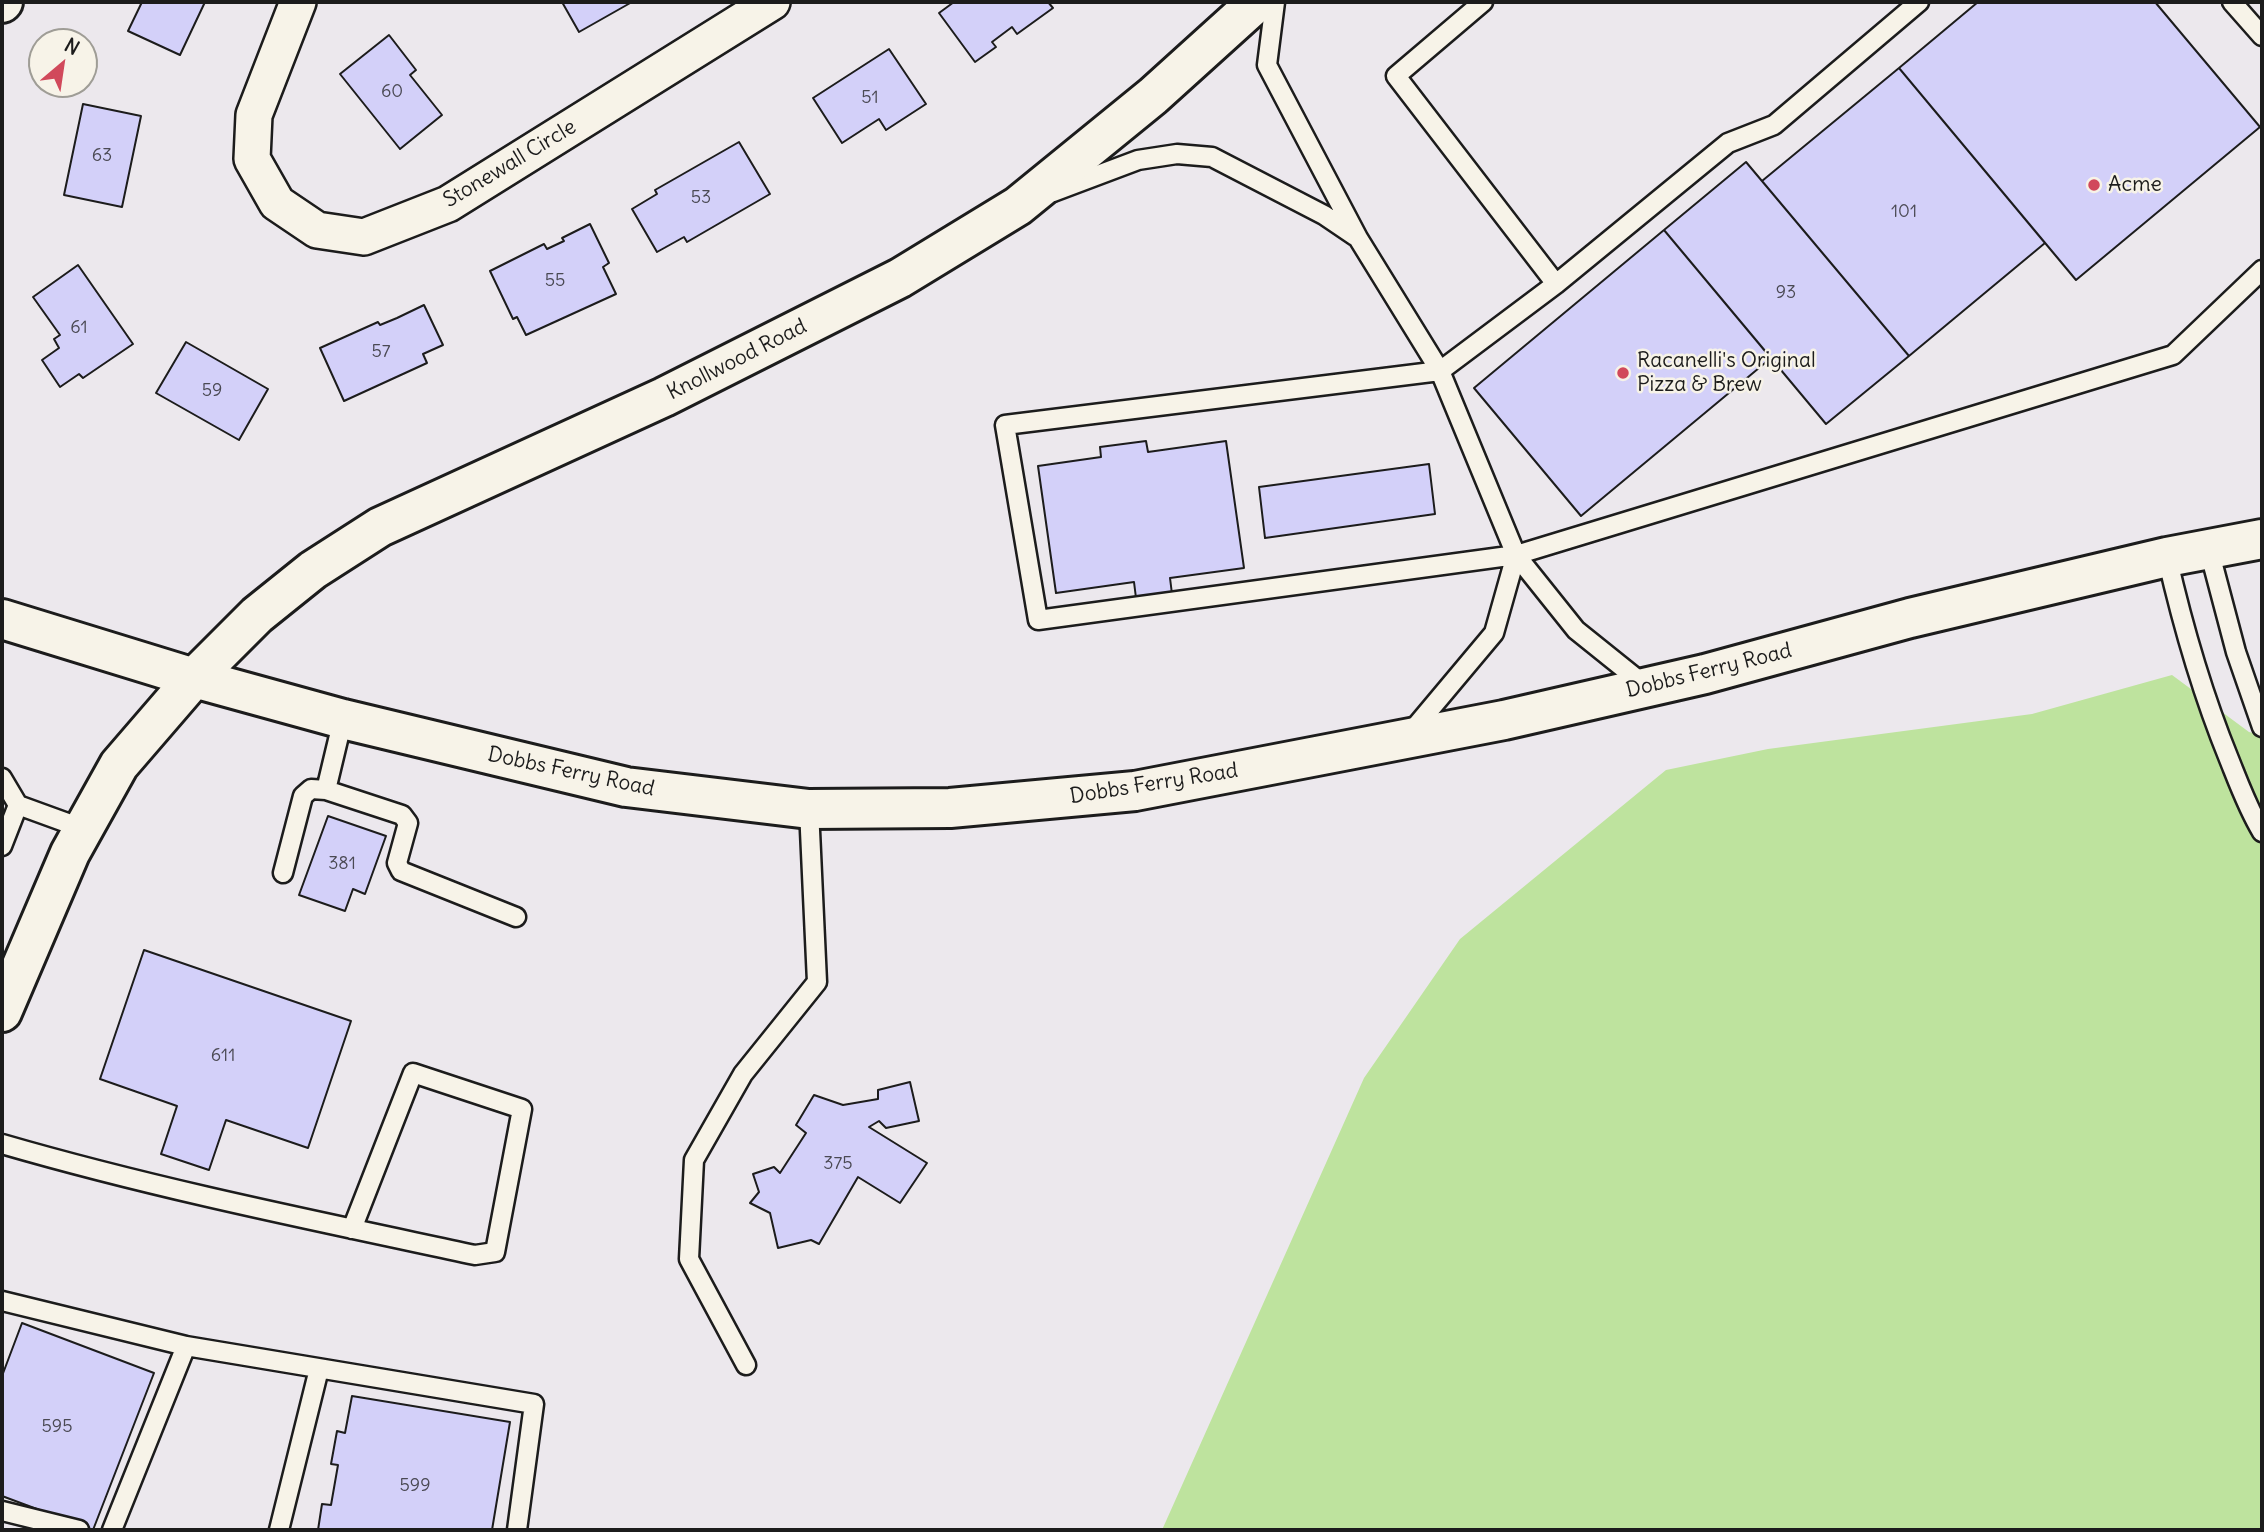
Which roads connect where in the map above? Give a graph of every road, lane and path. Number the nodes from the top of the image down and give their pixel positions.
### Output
1 (298, 2) edge
2 (772, 2) edge
3 (1258, 2) edge
4 (1275, 2) edge
5 (1483, 2) edge
6 (1919, 2) edge
7 (2232, 2) edge
8 (2262, 36) edge
9 (1017, 206) junction
10 (1358, 238) junction
11 (2262, 271) edge
12 (1556, 284) junction
13 (1440, 371) junction
14 (2262, 539) edge
15 (2209, 550) junction
16 (1516, 555) junction
17 (2167, 557) junction
18 (2, 619) edge
19 (194, 678) junction
20 (1647, 687) junction
21 (343, 719) junction
22 (2262, 727) edge
23 (1405, 739) junction
24 (2, 778) edge
25 (326, 790) junction
26 (18, 805) junction
27 (809, 809) junction
28 (84, 829) junction
29 (2262, 832) edge
30 (2, 846) edge
31 (283, 873) dead end
32 (516, 918) dead end
33 (2, 1012) edge
34 (2, 1144) edge
35 (352, 1229) junction
36 (3, 1305) edge
37 (186, 1346) junction
38 (746, 1365) dead end
39 (319, 1369) junction
40 (2, 1511) edge
41 (79, 1530) edge
42 (112, 1530) edge
43 (279, 1530) edge
44 (517, 1530) edge

1 - 2 street, Stonewall Circle
3 - 9 main road, Knollwood Road
4 - 10 lane
5 - 12 lane
6 - 12 lane
7 - 8 lane
9 - 10 lane
9 - 19 main road, Knollwood Road
10 - 13 lane
11 - 16 lane
12 - 13 lane
13 - 16 lane
13 - 16 lane
14 - 15 main road, Dobbs Ferry Road
15 - 17 main road, Dobbs Ferry Road
15 - 22 lane
16 - 20 lane
16 - 23 lane
17 - 20 main road, Dobbs Ferry Road
17 - 29 lane
18 - 19 main road, Dobbs Ferry Road
19 - 21 main road, Dobbs Ferry Road
19 - 28 main road, Knollwood Road
20 - 23 main road, Dobbs Ferry Road
21 - 25 lane
21 - 27 main road, Dobbs Ferry Road
23 - 27 main road, Dobbs Ferry Road
24 - 26 lane
25 - 31 lane
25 - 32 lane
26 - 28 lane
26 - 30 lane
27 - 38 lane
28 - 33 main road, Knollwood Road
34 - 35 lane
35 - 35 lane
36 - 37 lane
37 - 39 lane
37 - 42 lane
39 - 43 lane
39 - 44 lane
40 - 41 lane

